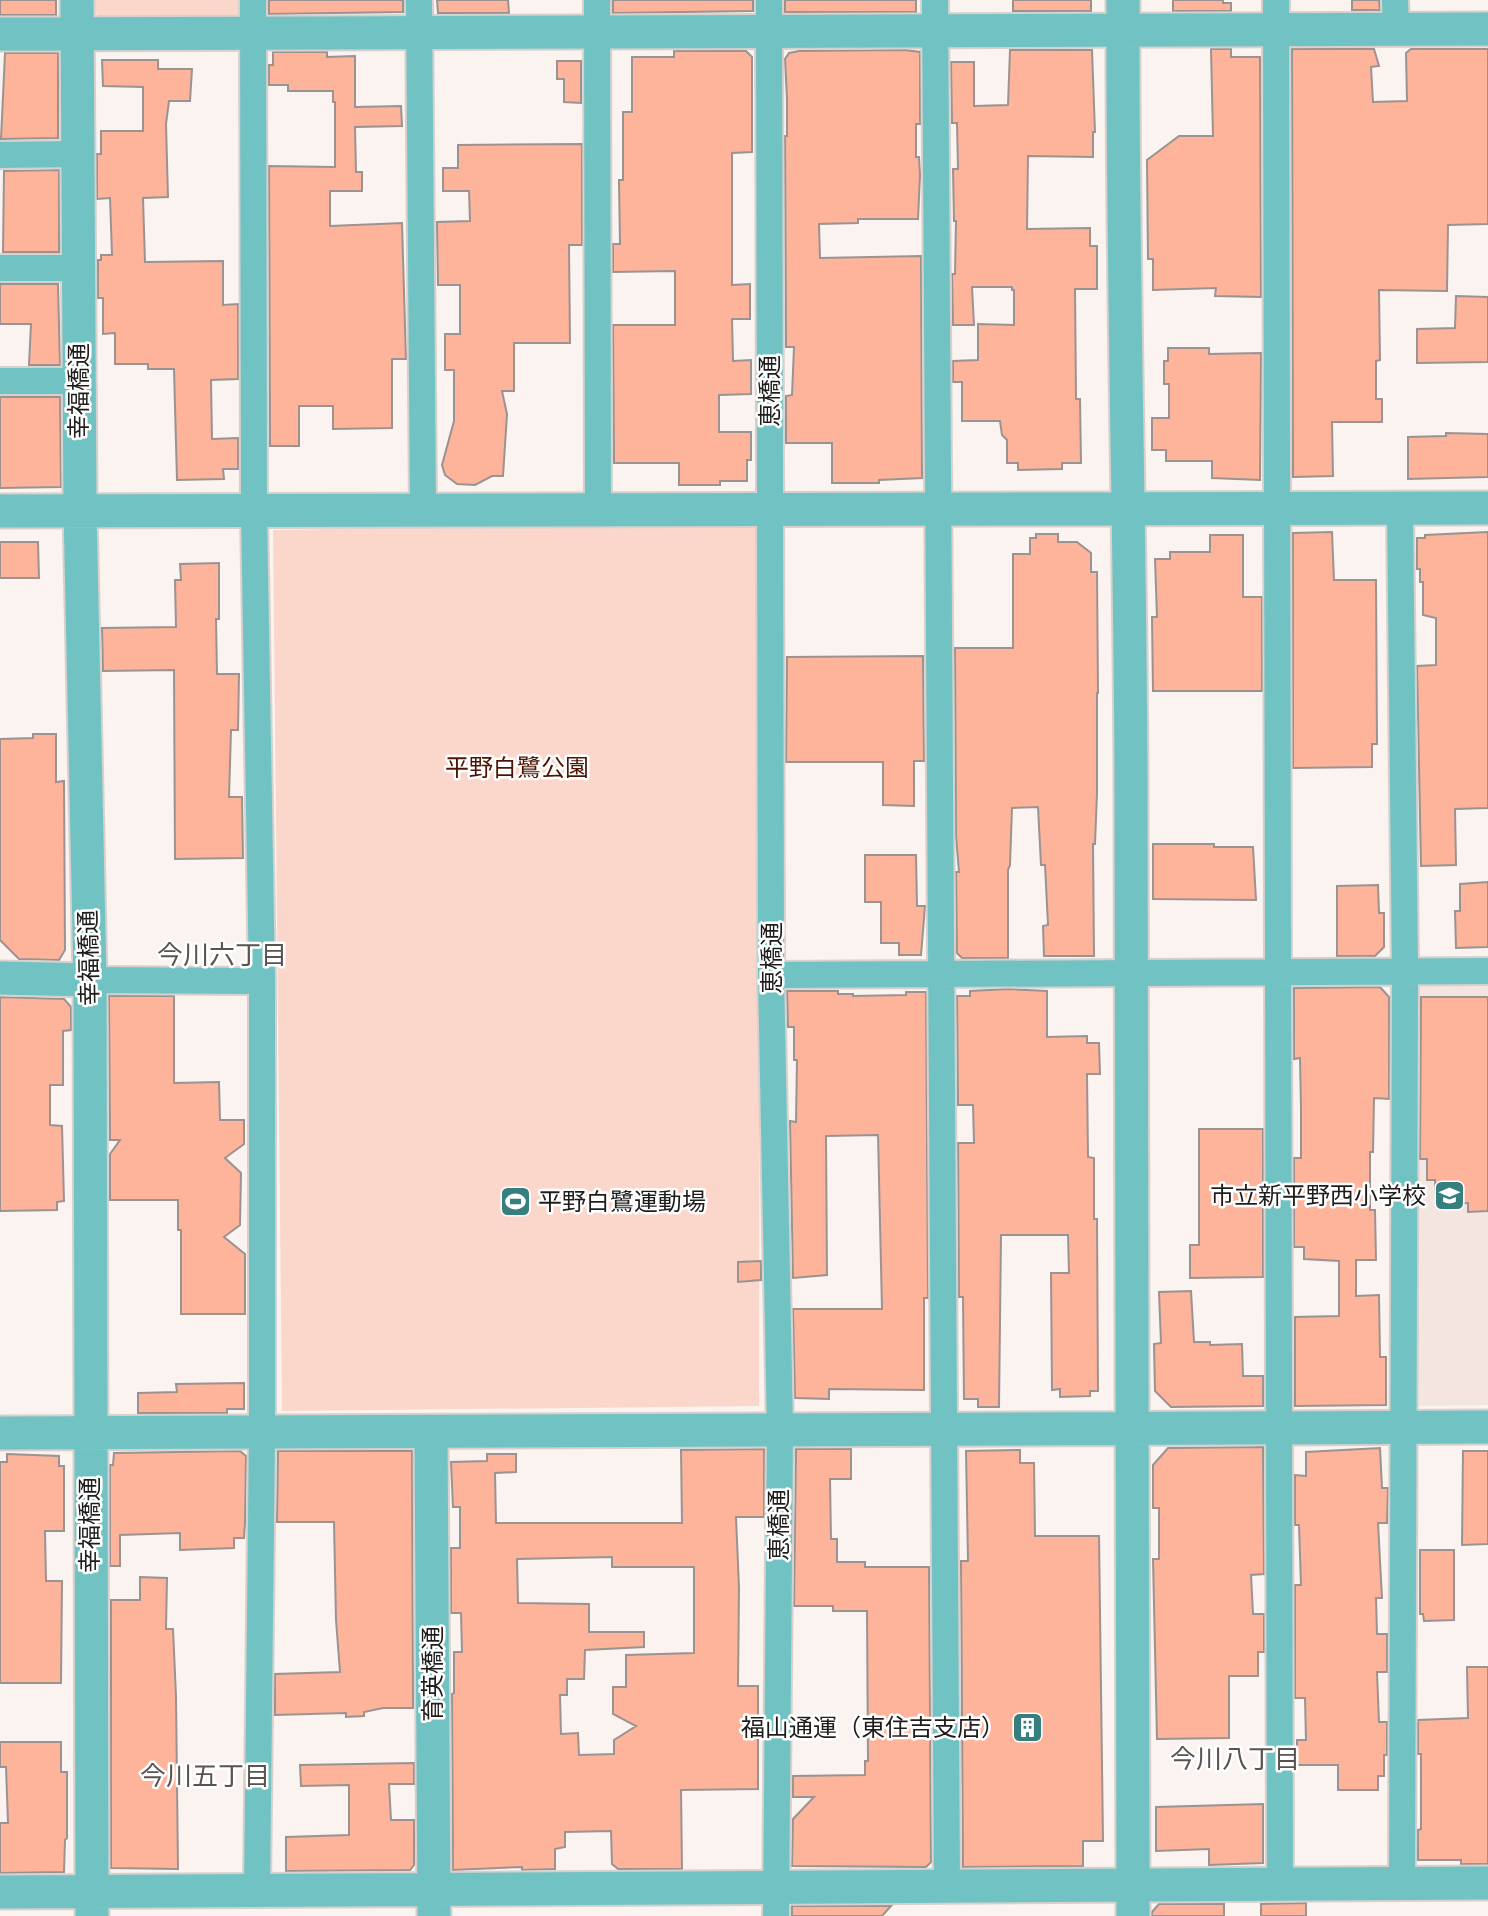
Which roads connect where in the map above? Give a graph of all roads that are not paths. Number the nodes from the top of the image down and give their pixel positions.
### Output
1 (77, 0) edge
2 (253, 0) edge
3 (1123, 14) edge
4 (1276, 14) edge
5 (1396, 14) edge
6 (769, 15) edge
7 (935, 15) edge
8 (419, 16) edge
9 (597, 16) edge
10 (1488, 29) edge
11 (77, 33) junction
12 (0, 34) edge
13 (253, 34) junction
14 (0, 155) edge
15 (78, 155) junction
16 (0, 268) edge
17 (79, 268) junction
18 (0, 381) edge
19 (79, 381) junction
20 (771, 509) junction
21 (939, 509) junction
22 (1130, 509) junction
23 (1488, 509) edge
24 (80, 510) junction
25 (598, 510) junction
26 (1277, 510) junction
27 (1400, 510) junction
28 (0, 511) edge
29 (423, 511) junction
30 (254, 512) junction
31 (1405, 971) junction
32 (1488, 971) edge
33 (1278, 972) junction
34 (1132, 974) junction
35 (771, 975) junction
36 (943, 975) junction
37 (0, 978) edge
38 (90, 980) junction
39 (262, 981) junction
40 (1488, 1427) edge
41 (1405, 1428) junction
42 (780, 1429) junction
43 (944, 1429) junction
44 (1130, 1429) junction
45 (1279, 1429) junction
46 (262, 1432) junction
47 (0, 1433) edge
48 (431, 1433) junction
49 (89, 1434) junction
50 (1488, 1883) edge
51 (1280, 1884) junction
52 (1402, 1884) junction
53 (947, 1887) junction
54 (257, 1891) junction
55 (0, 1892) edge
56 (1133, 1900) edge
57 (434, 1902) edge
58 (776, 1903) edge
59 (91, 1904) edge

1 - 11 street, 幸福橋通
2 - 13 street
3 - 4 street
3 - 7 street
3 - 22 street
4 - 5 street
4 - 26 street
5 - 10 street
6 - 7 street
6 - 9 street
6 - 20 street, 恵橋通
7 - 21 street
8 - 9 street
8 - 13 street
8 - 29 street
9 - 25 street
11 - 12 street
11 - 13 street
11 - 15 street, 幸福橋通
13 - 30 street
14 - 15 street
15 - 17 street, 幸福橋通
16 - 17 street
17 - 19 street, 幸福橋通
18 - 19 street
19 - 24 street, 幸福橋通
20 - 21 street
20 - 25 street
20 - 35 street, 恵橋通
21 - 22 street
21 - 36 street
22 - 26 street
22 - 34 street
23 - 27 street
24 - 28 street
24 - 30 street
24 - 38 street, 幸福橋通
25 - 29 street
26 - 27 street
26 - 33 street
27 - 31 street
29 - 30 street
30 - 39 street
31 - 32 street
31 - 33 street
31 - 41 street
33 - 34 street
33 - 45 street
34 - 36 street
34 - 44 street
35 - 36 street
35 - 42 street, 恵橋通
36 - 43 street
37 - 38 street
38 - 39 street
38 - 49 street, 幸福橋通
39 - 46 street
40 - 41 street
41 - 45 street
41 - 52 street
42 - 43 street
42 - 48 street
42 - 58 street, 恵橋通
43 - 44 street
43 - 53 street
44 - 45 street
44 - 56 street
45 - 51 street
46 - 48 street
46 - 49 street
46 - 54 street
47 - 49 street
48 - 57 street, 育英橋通
49 - 59 street, 幸福橋通
50 - 52 street
51 - 52 street
51 - 56 street
53 - 56 street
53 - 58 street
54 - 57 street
54 - 59 street
55 - 59 street
57 - 58 street

